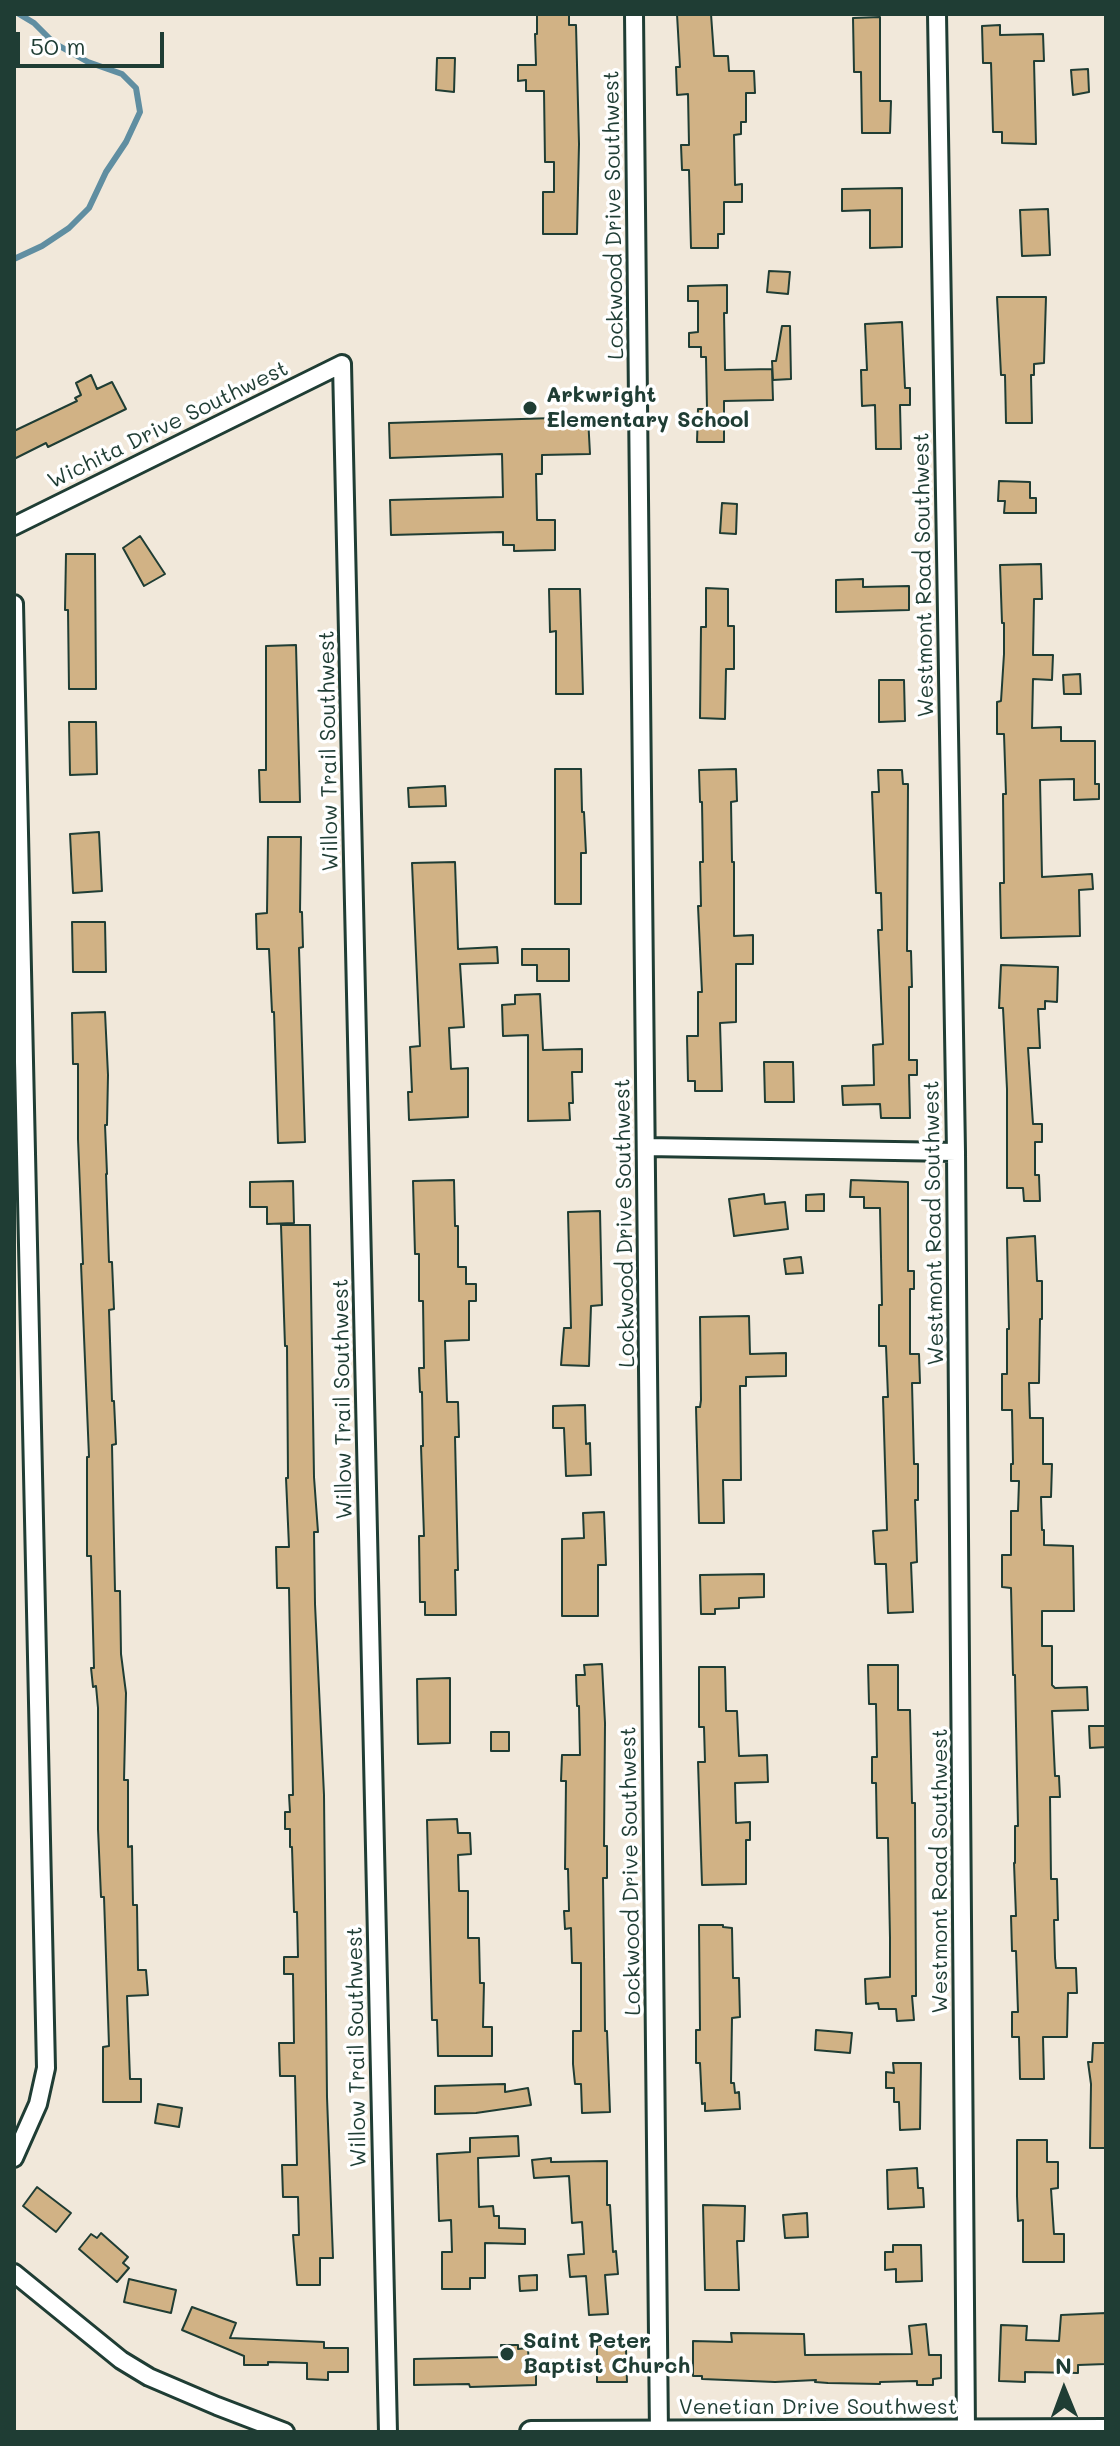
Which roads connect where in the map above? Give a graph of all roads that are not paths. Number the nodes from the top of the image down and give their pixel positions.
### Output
1 (634, 14) edge
2 (937, 14) edge
3 (342, 364) joint
4 (14, 526) edge
5 (14, 604) edge
6 (646, 1147) junction
7 (956, 1152) junction
8 (14, 2158) edge
9 (14, 2273) edge
10 (1106, 2430) edge
11 (966, 2431) edge
12 (285, 2432) edge
13 (388, 2432) edge
14 (531, 2432) edge
15 (659, 2432) edge

1 - 6 street, Lockwood Drive Southwest
2 - 7 street, Westmont Road Southwest
3 - 4 street, Wichita Drive Southwest
3 - 13 street, Willow Trail Southwest
5 - 8 street
6 - 7 street
6 - 15 street, Lockwood Drive Southwest
7 - 11 street, Westmont Road Southwest
9 - 12 street
10 - 11 street, Venetian Drive Southwest
11 - 15 street, Venetian Drive Southwest
14 - 15 street, Venetian Drive Southwest

